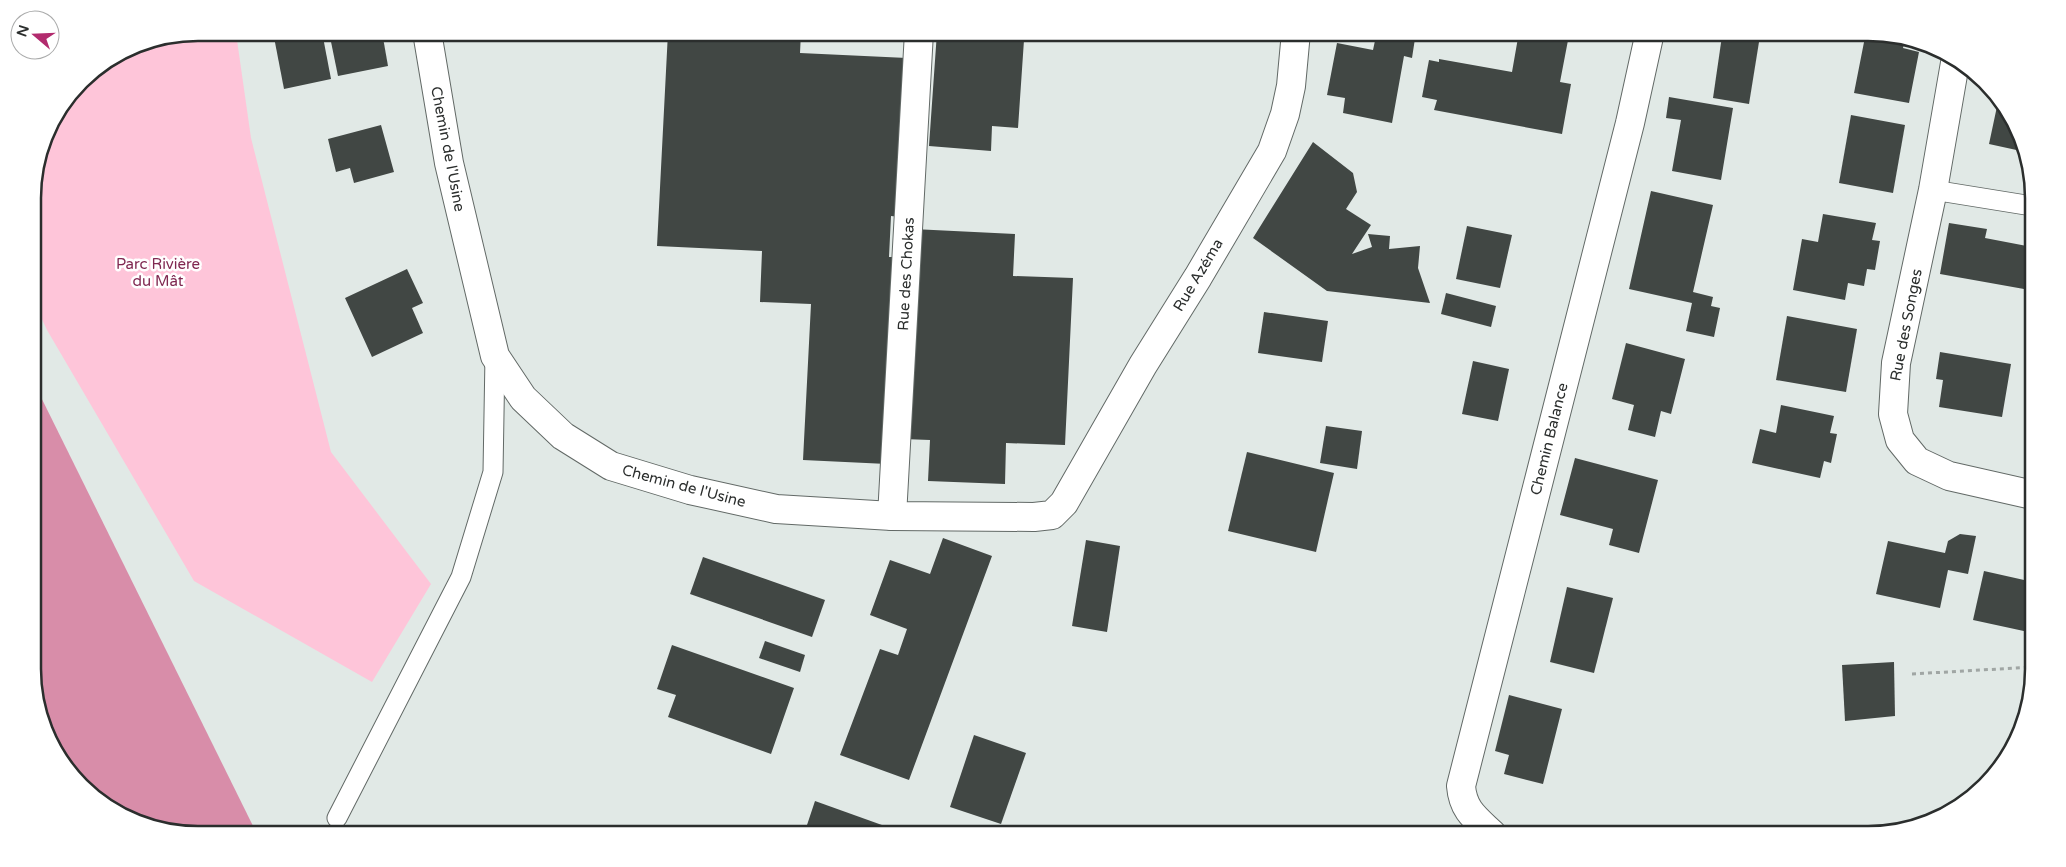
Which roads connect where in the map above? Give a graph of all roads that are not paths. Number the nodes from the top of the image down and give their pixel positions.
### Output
1 (1295, 41) edge
2 (1648, 41) edge
3 (429, 42) edge
4 (919, 42) edge
5 (1954, 68) edge
6 (1933, 190) junction
7 (2025, 205) edge
8 (495, 356) junction
9 (2025, 493) edge
10 (1064, 504) joint
11 (892, 516) junction
12 (337, 818) dead end
13 (1483, 825) edge

1 - 10 street, Rue Azéma
2 - 13 street, Chemin Balance
3 - 8 street, Chemin de l'Usine
4 - 11 street, Rue des Chokas
5 - 6 street, Rue des Songes
6 - 7 lane
6 - 9 street, Rue des Songes
8 - 11 street, Chemin de l'Usine
8 - 12 lane
10 - 11 street, Chemin de l'Usine

